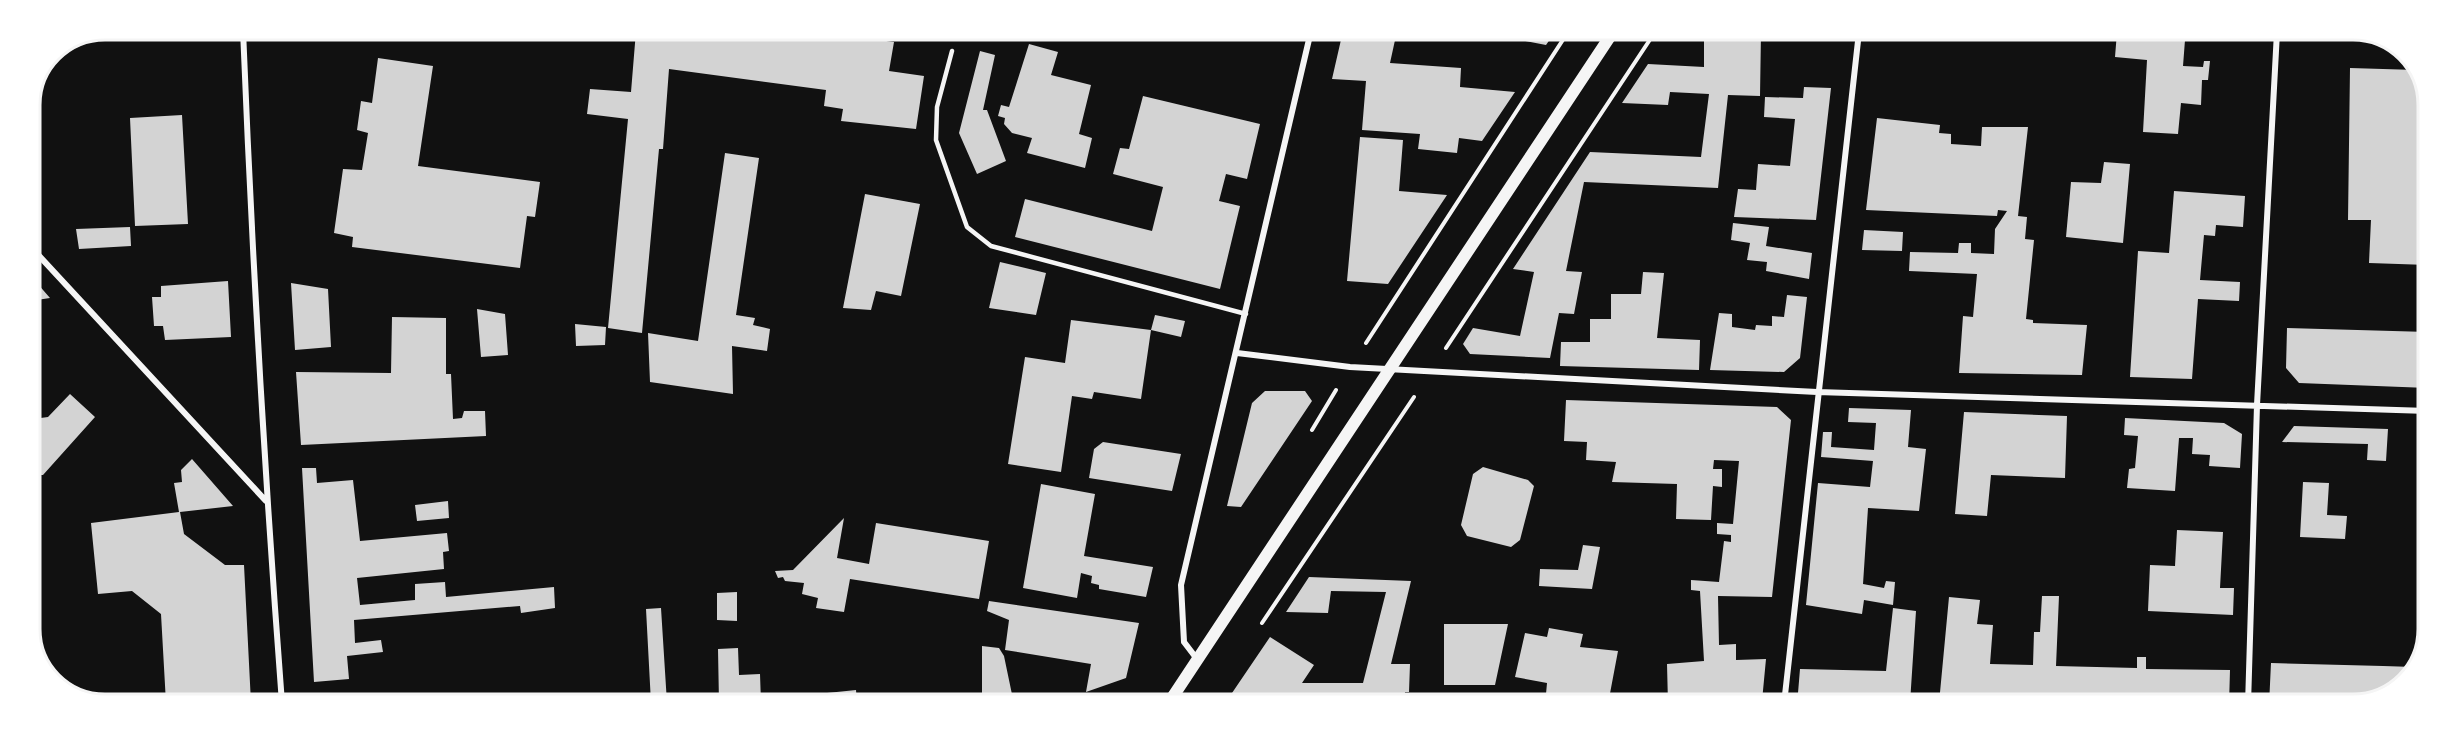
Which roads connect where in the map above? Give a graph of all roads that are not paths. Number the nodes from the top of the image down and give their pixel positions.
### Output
1 (243, 40) edge
2 (1309, 40) edge
3 (1608, 40) edge
4 (1858, 40) edge
5 (2277, 40) edge
6 (952, 51) dead end
7 (40, 257) edge
8 (1246, 314) junction
9 (1237, 353) junction
10 (1391, 369) junction
11 (1817, 392) junction
12 (2257, 405) junction
13 (2418, 411) edge
14 (267, 501) junction
15 (1197, 660) junction
16 (281, 694) edge
17 (1175, 694) edge
18 (1785, 694) edge
19 (2248, 694) edge

1 - 14 street
2 - 8 street
3 - 10 main road
4 - 11 street
5 - 12 street
6 - 8 lane
7 - 14 street
8 - 9 street
9 - 10 street
9 - 15 street
10 - 11 street
10 - 15 main road
11 - 12 street
11 - 18 street
12 - 13 street
12 - 19 street
14 - 16 street
15 - 17 main road

